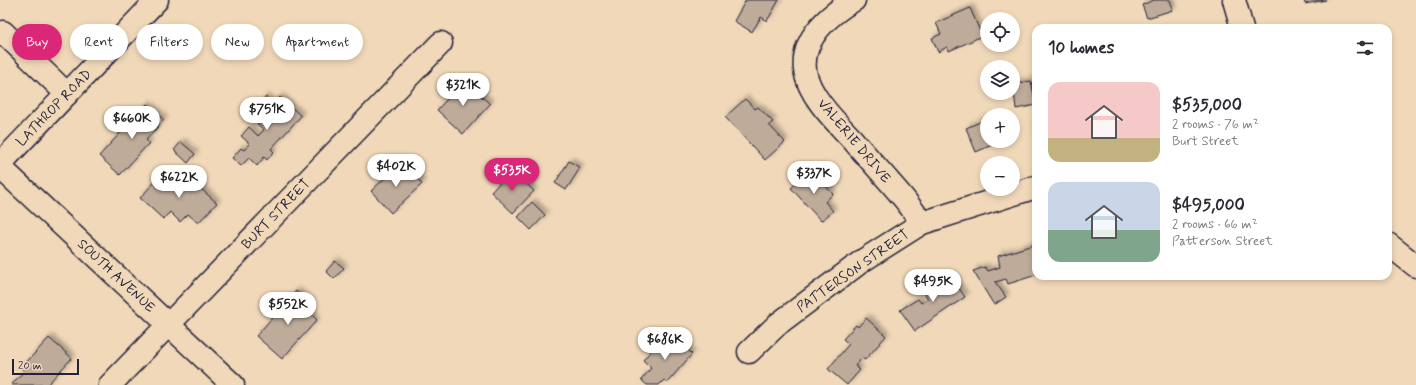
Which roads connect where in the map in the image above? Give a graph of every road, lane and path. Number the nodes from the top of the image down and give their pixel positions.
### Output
1 (157, 0) edge
2 (854, 0) edge
3 (1234, 0) edge
4 (1241, 24) edge
5 (0, 35) edge
6 (441, 43) dead end
7 (67, 94) junction
8 (0, 164) edge
9 (0, 167) edge
10 (1032, 188) edge
11 (922, 223) junction
12 (1392, 247) edge
13 (1416, 266) edge
14 (169, 325) junction
15 (749, 352) dead end
16 (110, 385) edge
17 (233, 385) edge

1 - 7 main road, LATHROP ROAD
2 - 11 main road, VALERIE DRIVE
3 - 4 main road
5 - 7 main road
6 - 14 main road, BURT STREET
7 - 8 main road, LATHROP ROAD
9 - 14 main road, SOUTH AVENUE
10 - 11 main road, PATTERSON STREET
11 - 15 main road, PATTERSON STREET
12 - 13 main road
14 - 16 main road, BURT STREET
14 - 17 main road, SOUTH AVENUE

